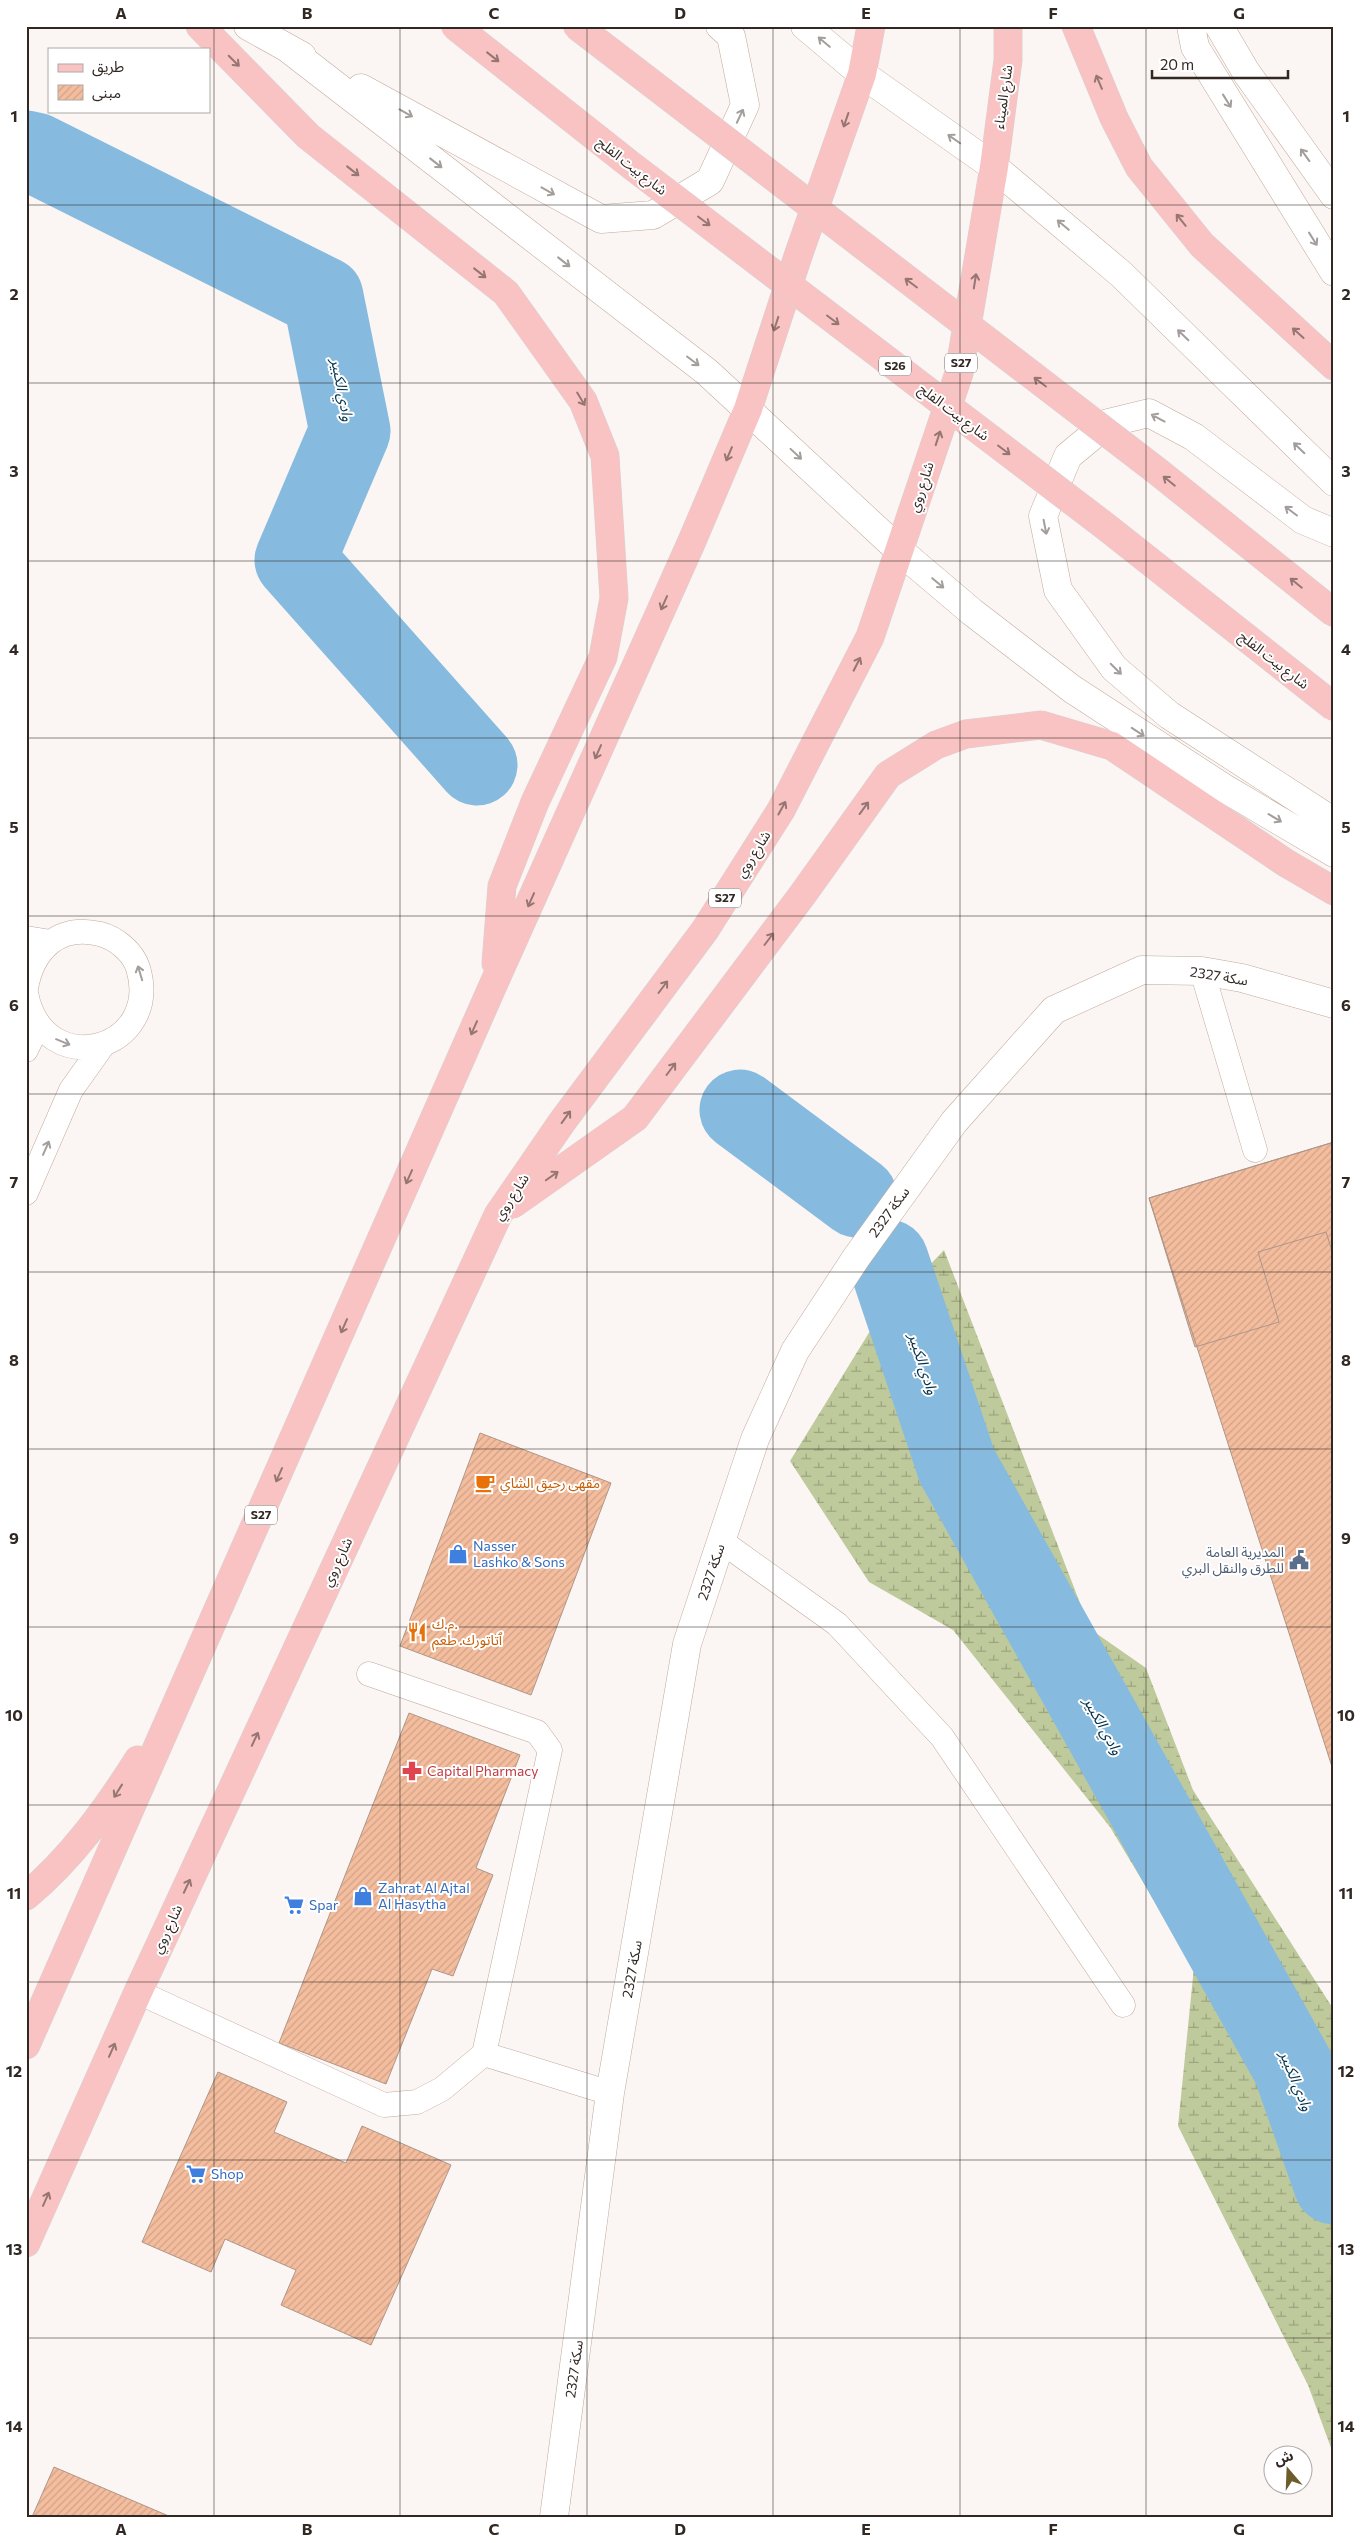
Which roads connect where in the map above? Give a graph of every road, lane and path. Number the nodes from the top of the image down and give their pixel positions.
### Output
1 (200, 26) edge
2 (248, 26) edge
3 (455, 26) edge
4 (577, 26) edge
5 (720, 26) edge
6 (805, 26) edge
7 (871, 26) edge
8 (1008, 26) edge
9 (1076, 26) edge
10 (1191, 26) edge
11 (1219, 26) edge
12 (286, 47) junction
13 (862, 74) junction
14 (994, 167) junction
15 (1334, 195) edge
16 (1334, 272) edge
17 (1334, 366) edge
18 (748, 409) junction
19 (1334, 482) edge
20 (1334, 533) edge
21 (900, 551) junction
22 (1334, 613) edge
23 (1334, 707) edge
24 (1334, 822) edge
25 (1334, 853) edge
26 (1334, 891) edge
27 (26, 938) edge
28 (51, 942) junction
29 (1202, 971) junction
30 (494, 983) junction
31 (29, 1004) edge
32 (1334, 1004) edge
33 (103, 1045) junction
34 (26, 1050) edge
35 (1256, 1150) dead end
36 (26, 1193) edge
37 (498, 1215) junction
38 (721, 1540) junction
39 (369, 1674) dead end
40 (190, 1676) junction
41 (26, 1896) edge
42 (138, 1992) junction
43 (1123, 2005) dead end
44 (26, 2045) edge
45 (484, 2054) junction
46 (610, 2093) junction
47 (26, 2243) edge
48 (554, 2517) edge

1 -> 30 main road
2 - 12 street
3 -> 23 main road, شارع بيت الفلج / S26, bridge
22 -> 4 main road, bridge
12 -> 5 street
13 -> 6 street
7 - 13 main road, S27
8 - 14 main road, شارع الميناء / S27
17 -> 9 main road
10 -> 16 street
15 -> 11 street
12 -> 18 street
14 -> 13 street
13 -> 18 main road, S27
19 -> 14 street
21 -> 14 main road, شارع روي / S27
18 -> 21 street
18 -> 30 main road, S27
20 -> 24 street
21 -> 25 street
37 -> 21 main road, شارع روي / S27
37 -> 26 main road
27 - 28 lane
28 - 31 lane
33 -> 28 lane
29 - 32 street, سكة 2327
29 - 35 lane
29 - 38 street, سكة 2327
30 -> 40 main road, S27
31 -> 33 lane
31 - 34 lane
36 -> 33 lane
42 -> 37 main road, شارع روي / S27
38 - 43 lane
38 - 46 street, سكة 2327
39 - 45 lane
40 -> 41 main road
40 - 44 main road, S27
42 - 45 lane
47 -> 42 main road, شارع روي / S27
45 - 46 lane
46 - 48 street, سكة 2327

